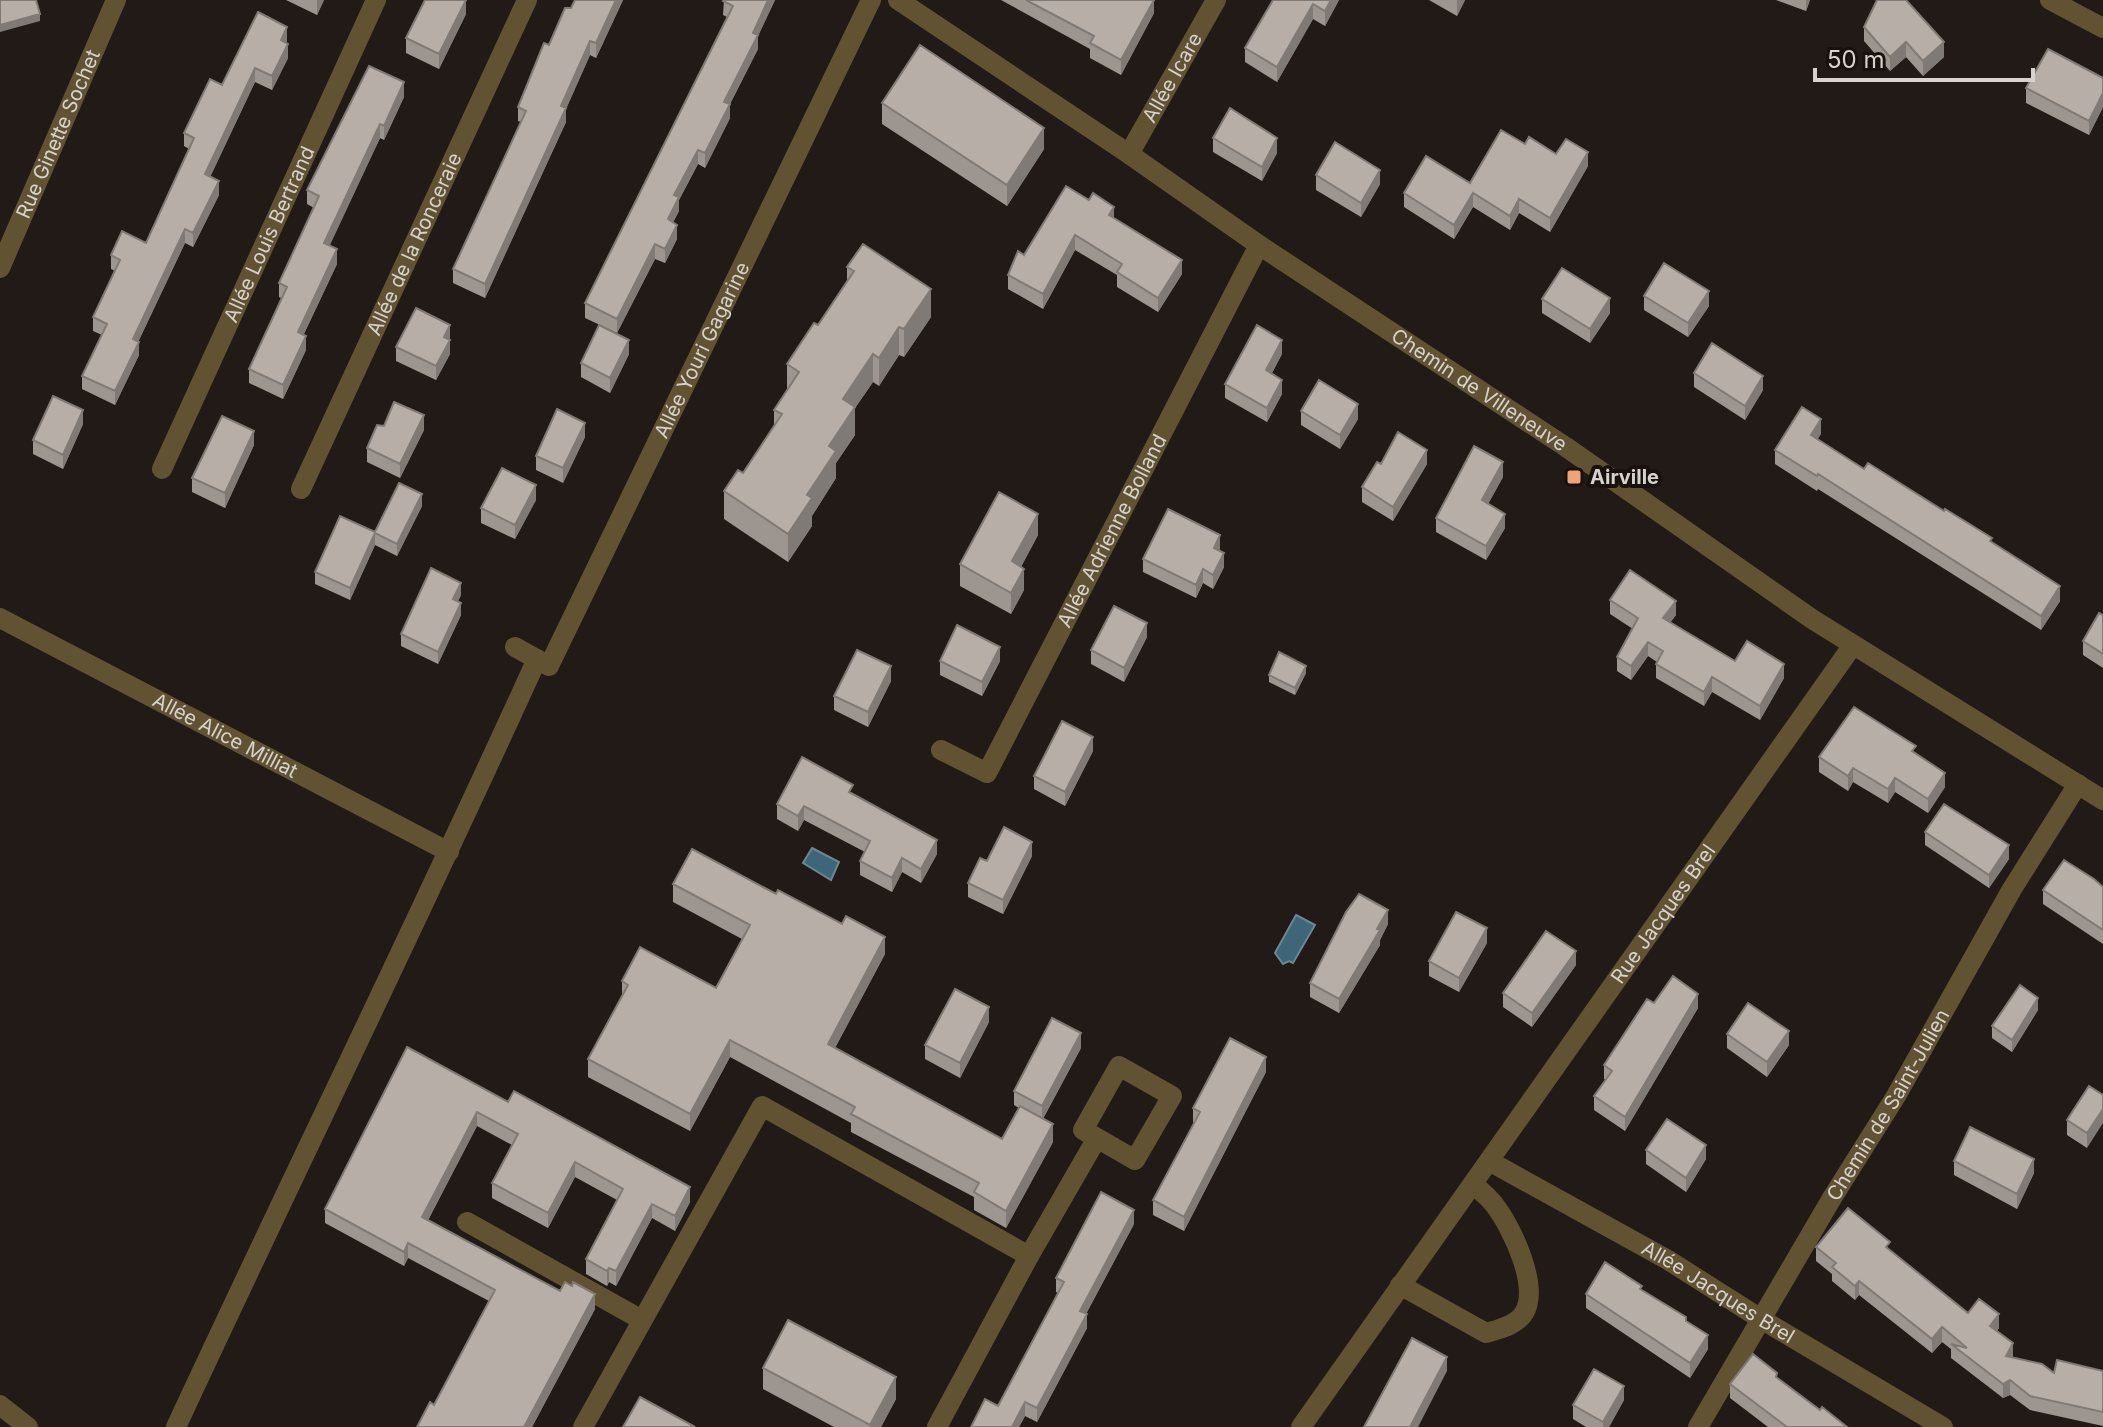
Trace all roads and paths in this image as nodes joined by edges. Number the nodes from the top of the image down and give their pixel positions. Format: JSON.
{"nodes":[{"id":1,"x":116,"y":0,"type":"edge"},
{"id":2,"x":376,"y":0,"type":"edge"},
{"id":3,"x":527,"y":0,"type":"edge"},
{"id":4,"x":871,"y":0,"type":"edge"},
{"id":5,"x":898,"y":0,"type":"edge"},
{"id":6,"x":1216,"y":0,"type":"edge"},
{"id":7,"x":2050,"y":0,"type":"edge"},
{"id":8,"x":2103,"y":28,"type":"edge"},
{"id":9,"x":1129,"y":154,"type":"junction"},
{"id":10,"x":1259,"y":245,"type":"junction"},
{"id":11,"x":0,"y":268,"type":"edge"},
{"id":12,"x":162,"y":469,"type":"dead end"},
{"id":13,"x":301,"y":489,"type":"dead end"},
{"id":14,"x":0,"y":618,"type":"edge"},
{"id":15,"x":1853,"y":645,"type":"junction"},
{"id":16,"x":515,"y":647,"type":"dead end"},
{"id":17,"x":537,"y":659,"type":"junction"},
{"id":18,"x":941,"y":750,"type":"dead end"},
{"id":19,"x":2078,"y":784,"type":"junction"},
{"id":20,"x":2103,"y":800,"type":"edge"},
{"id":21,"x":449,"y":852,"type":"junction"},
{"id":22,"x":1097,"y":1138,"type":"junction"},
{"id":23,"x":1489,"y":1161,"type":"junction"},
{"id":24,"x":1474,"y":1184,"type":"junction"},
{"id":25,"x":467,"y":1222,"type":"dead end"},
{"id":26,"x":1029,"y":1256,"type":"junction"},
{"id":27,"x":1400,"y":1285,"type":"junction"},
{"id":28,"x":1761,"y":1319,"type":"junction"},
{"id":29,"x":642,"y":1320,"type":"junction"},
{"id":30,"x":0,"y":1405,"type":"edge"},
{"id":31,"x":28,"y":1427,"type":"edge"},
{"id":32,"x":176,"y":1427,"type":"edge"},
{"id":33,"x":583,"y":1427,"type":"edge"},
{"id":34,"x":937,"y":1427,"type":"edge"},
{"id":35,"x":1301,"y":1427,"type":"edge"},
{"id":36,"x":1698,"y":1427,"type":"edge"},
{"id":37,"x":1943,"y":1427,"type":"edge"}],
"edges":[{"from":1,"to":11,"type":"street","name":"Rue Ginette Sochet"},
{"from":2,"to":12,"type":"street","name":"Allée Louis Bertrand"},
{"from":3,"to":13,"type":"street","name":"Allée de la Ronceraie"},
{"from":4,"to":17,"type":"street","name":"Allée Youri Gagarine"},
{"from":5,"to":9,"type":"street","name":"Chemin de Villeneuve"},
{"from":6,"to":9,"type":"street","name":"Allée Icare"},
{"from":7,"to":8,"type":"street"},
{"from":9,"to":10,"type":"street","name":"Chemin de Villeneuve"},
{"from":10,"to":15,"type":"street","name":"Chemin de Villeneuve"},
{"from":10,"to":18,"type":"street","name":"Allée Adrienne Bolland"},
{"from":14,"to":21,"type":"street","name":"Allée Alice Milliat"},
{"from":15,"to":19,"type":"street","name":"Chemin de Villeneuve"},
{"from":15,"to":23,"type":"street","name":"Rue Jacques Brel"},
{"from":16,"to":17,"type":"street"},
{"from":17,"to":21,"type":"street"},
{"from":19,"to":20,"type":"street","name":"Chemin de Villeneuve"},
{"from":19,"to":28,"type":"street","name":"Chemin de Saint-Julien"},
{"from":21,"to":32,"type":"street"},
{"from":22,"to":22,"type":"street"},
{"from":22,"to":26,"type":"street"},
{"from":23,"to":24,"type":"street","name":"Rue Jacques Brel"},
{"from":23,"to":28,"type":"street","name":"Allée Jacques Brel"},
{"from":24,"to":27,"type":"street","name":"Rue Jacques Brel"},
{"from":24,"to":27,"type":"street"},
{"from":25,"to":29,"type":"street"},
{"from":26,"to":29,"type":"street"},
{"from":26,"to":34,"type":"street"},
{"from":27,"to":35,"type":"street","name":"Rue Jacques Brel"},
{"from":28,"to":36,"type":"street","name":"Chemin de Saint-Julien"},
{"from":28,"to":37,"type":"street","name":"Allée Jacques Brel"},
{"from":29,"to":33,"type":"street"},
{"from":30,"to":31,"type":"street"}]}
